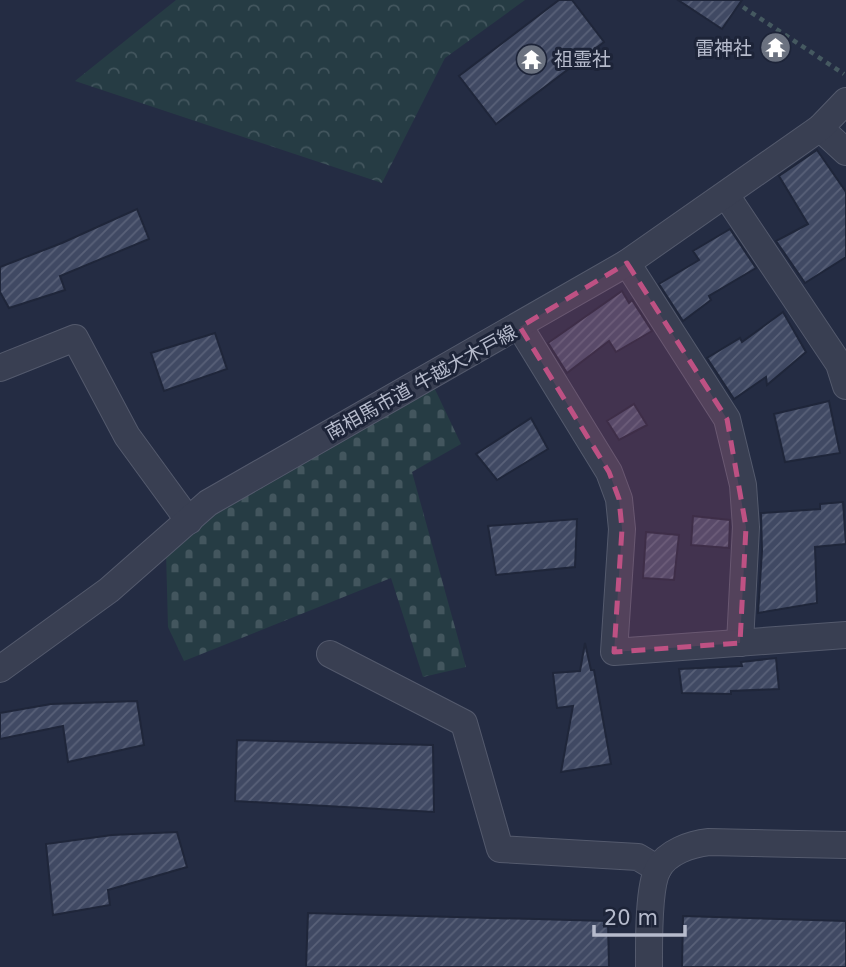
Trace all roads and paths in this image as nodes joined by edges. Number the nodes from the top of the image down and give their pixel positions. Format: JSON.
{"nodes":[{"id":1,"x":743,"y":7,"type":"dead end"},
{"id":2,"x":846,"y":76,"type":"edge"},
{"id":3,"x":846,"y":101,"type":"edge"},
{"id":4,"x":820,"y":128,"type":"junction"},
{"id":5,"x":846,"y":152,"type":"edge"},
{"id":6,"x":726,"y":195,"type":"junction"},
{"id":7,"x":627,"y":262,"type":"junction"},
{"id":8,"x":520,"y":327,"type":"junction"},
{"id":9,"x":0,"y":368,"type":"edge"},
{"id":10,"x":846,"y":386,"type":"edge"},
{"id":11,"x":189,"y":521,"type":"junction"},
{"id":12,"x":846,"y":635,"type":"edge"},
{"id":13,"x":740,"y":643,"type":"junction"},
{"id":14,"x":330,"y":654,"type":"dead end"},
{"id":15,"x":0,"y":669,"type":"edge"},
{"id":16,"x":846,"y":845,"type":"edge"},
{"id":17,"x":658,"y":869,"type":"junction"},
{"id":18,"x":649,"y":967,"type":"edge"}],
"edges":[{"from":1,"to":2,"type":"path"},
{"from":3,"to":4,"type":"street","name":"南相馬市道 牛越大木戸線"},
{"from":4,"to":5,"type":"street"},
{"from":4,"to":6,"type":"street","name":"南相馬市道 牛越大木戸線"},
{"from":6,"to":7,"type":"street","name":"南相馬市道 牛越大木戸線"},
{"from":6,"to":10,"type":"street"},
{"from":7,"to":8,"type":"street","name":"南相馬市道 牛越大木戸線"},
{"from":7,"to":13,"type":"street"},
{"from":8,"to":11,"type":"street","name":"南相馬市道 牛越大木戸線"},
{"from":8,"to":13,"type":"street"},
{"from":9,"to":11,"type":"street"},
{"from":11,"to":15,"type":"street","name":"南相馬市道 牛越大木戸線"},
{"from":12,"to":13,"type":"street"},
{"from":14,"to":17,"type":"street"},
{"from":16,"to":17,"type":"street"},
{"from":17,"to":18,"type":"street"}]}
